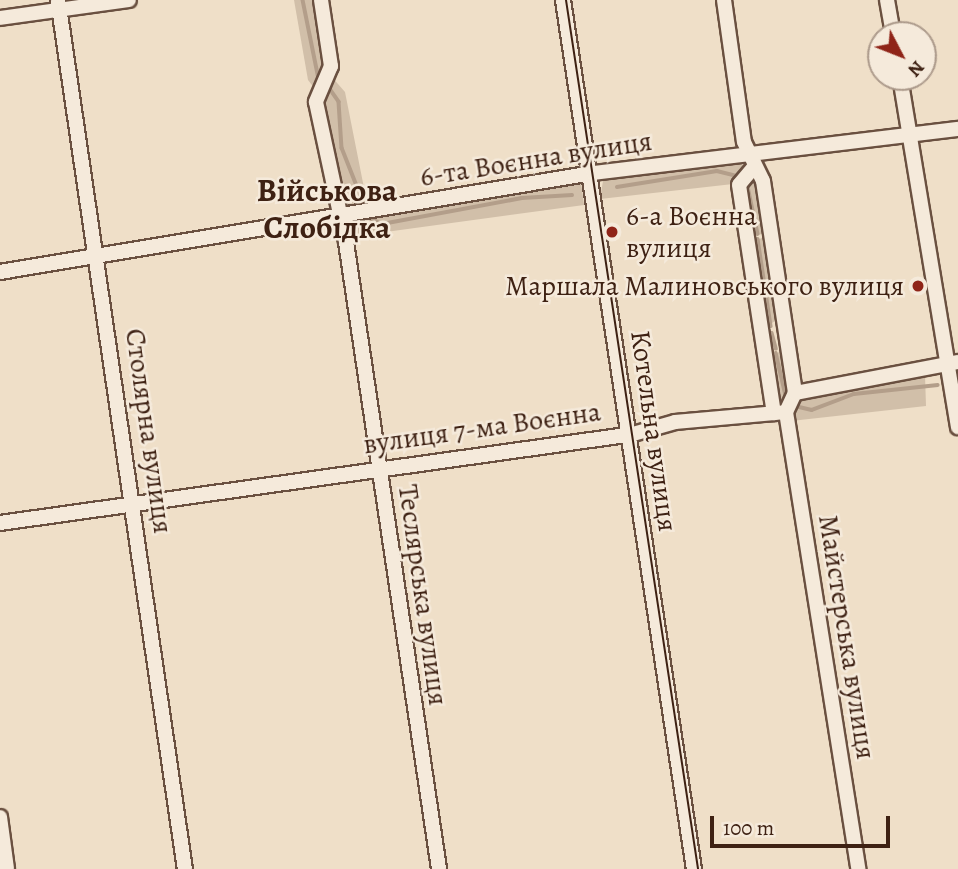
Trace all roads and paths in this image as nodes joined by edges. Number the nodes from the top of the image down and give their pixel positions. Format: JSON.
{"nodes":[{"id":1,"x":129,"y":0,"type":"edge"},
{"id":2,"x":321,"y":0,"type":"edge"},
{"id":3,"x":563,"y":0,"type":"edge"},
{"id":4,"x":724,"y":0,"type":"edge"},
{"id":5,"x":887,"y":0,"type":"edge"},
{"id":6,"x":59,"y":4,"type":"edge"},
{"id":7,"x":0,"y":18,"type":"edge"},
{"id":8,"x":890,"y":21,"type":"edge"},
{"id":9,"x":902,"y":91,"type":"edge"},
{"id":10,"x":958,"y":129,"type":"edge"},
{"id":11,"x":909,"y":135,"type":"junction"},
{"id":12,"x":750,"y":152,"type":"junction"},
{"id":13,"x":754,"y":167,"type":"junction"},
{"id":14,"x":589,"y":174,"type":"junction"},
{"id":15,"x":341,"y":219,"type":"junction"},
{"id":16,"x":99,"y":257,"type":"junction"},
{"id":17,"x":0,"y":272,"type":"edge"},
{"id":18,"x":952,"y":363,"type":"edge"},
{"id":19,"x":795,"y":393,"type":"junction"},
{"id":20,"x":780,"y":412,"type":"junction"},
{"id":21,"x":958,"y":426,"type":"edge"},
{"id":22,"x":630,"y":434,"type":"junction"},
{"id":23,"x":379,"y":467,"type":"junction"},
{"id":24,"x":135,"y":503,"type":"junction"},
{"id":25,"x":0,"y":523,"type":"edge"},
{"id":26,"x":0,"y":817,"type":"edge"},
{"id":27,"x":7,"y":869,"type":"edge"},
{"id":28,"x":185,"y":869,"type":"edge"},
{"id":29,"x":439,"y":869,"type":"edge"},
{"id":30,"x":694,"y":869,"type":"edge"},
{"id":31,"x":858,"y":869,"type":"edge"}],
"edges":[{"from":1,"to":6,"type":"street"},
{"from":2,"to":15,"type":"street","name":"Теслярська вулиця"},
{"from":3,"to":14,"type":"street","name":"Котельна вулиця"},
{"from":4,"to":12,"type":"street"},
{"from":5,"to":8,"type":"street"},
{"from":6,"to":7,"type":"street"},
{"from":6,"to":16,"type":"street","name":"Столярна вулиця"},
{"from":9,"to":11,"type":"street"},
{"from":10,"to":11,"type":"street","name":"6-та Воєнна вулиця"},
{"from":11,"to":12,"type":"street","name":"6-та Воєнна вулиця"},
{"from":11,"to":18,"type":"street"},
{"from":12,"to":13,"type":"street"},
{"from":12,"to":14,"type":"street","name":"6-та Воєнна вулиця"},
{"from":13,"to":19,"type":"street"},
{"from":13,"to":20,"type":"street","name":"Майстерська вулиця"},
{"from":14,"to":15,"type":"street","name":"6-та Воєнна вулиця"},
{"from":14,"to":22,"type":"street","name":"Котельна вулиця"},
{"from":15,"to":16,"type":"street","name":"6-та Воєнна вулиця"},
{"from":15,"to":23,"type":"street","name":"Теслярська вулиця"},
{"from":16,"to":17,"type":"street","name":"6-та Воєнна вулиця"},
{"from":16,"to":24,"type":"street","name":"Столярна вулиця"},
{"from":18,"to":19,"type":"street"},
{"from":18,"to":21,"type":"street"},
{"from":19,"to":20,"type":"street"},
{"from":20,"to":22,"type":"street","name":"вулиця 7-ма Воєнна"},
{"from":20,"to":31,"type":"street","name":"Майстерська вулиця"},
{"from":22,"to":23,"type":"street","name":"вулиця 7-ма Воєнна"},
{"from":22,"to":30,"type":"street","name":"Котельна вулиця"},
{"from":23,"to":24,"type":"street","name":"вулиця 7-ма Воєнна"},
{"from":23,"to":29,"type":"street","name":"Теслярська вулиця"},
{"from":24,"to":25,"type":"street","name":"вулиця 7-ма Воєнна"},
{"from":24,"to":28,"type":"street","name":"Столярна вулиця"},
{"from":26,"to":27,"type":"street"}]}
